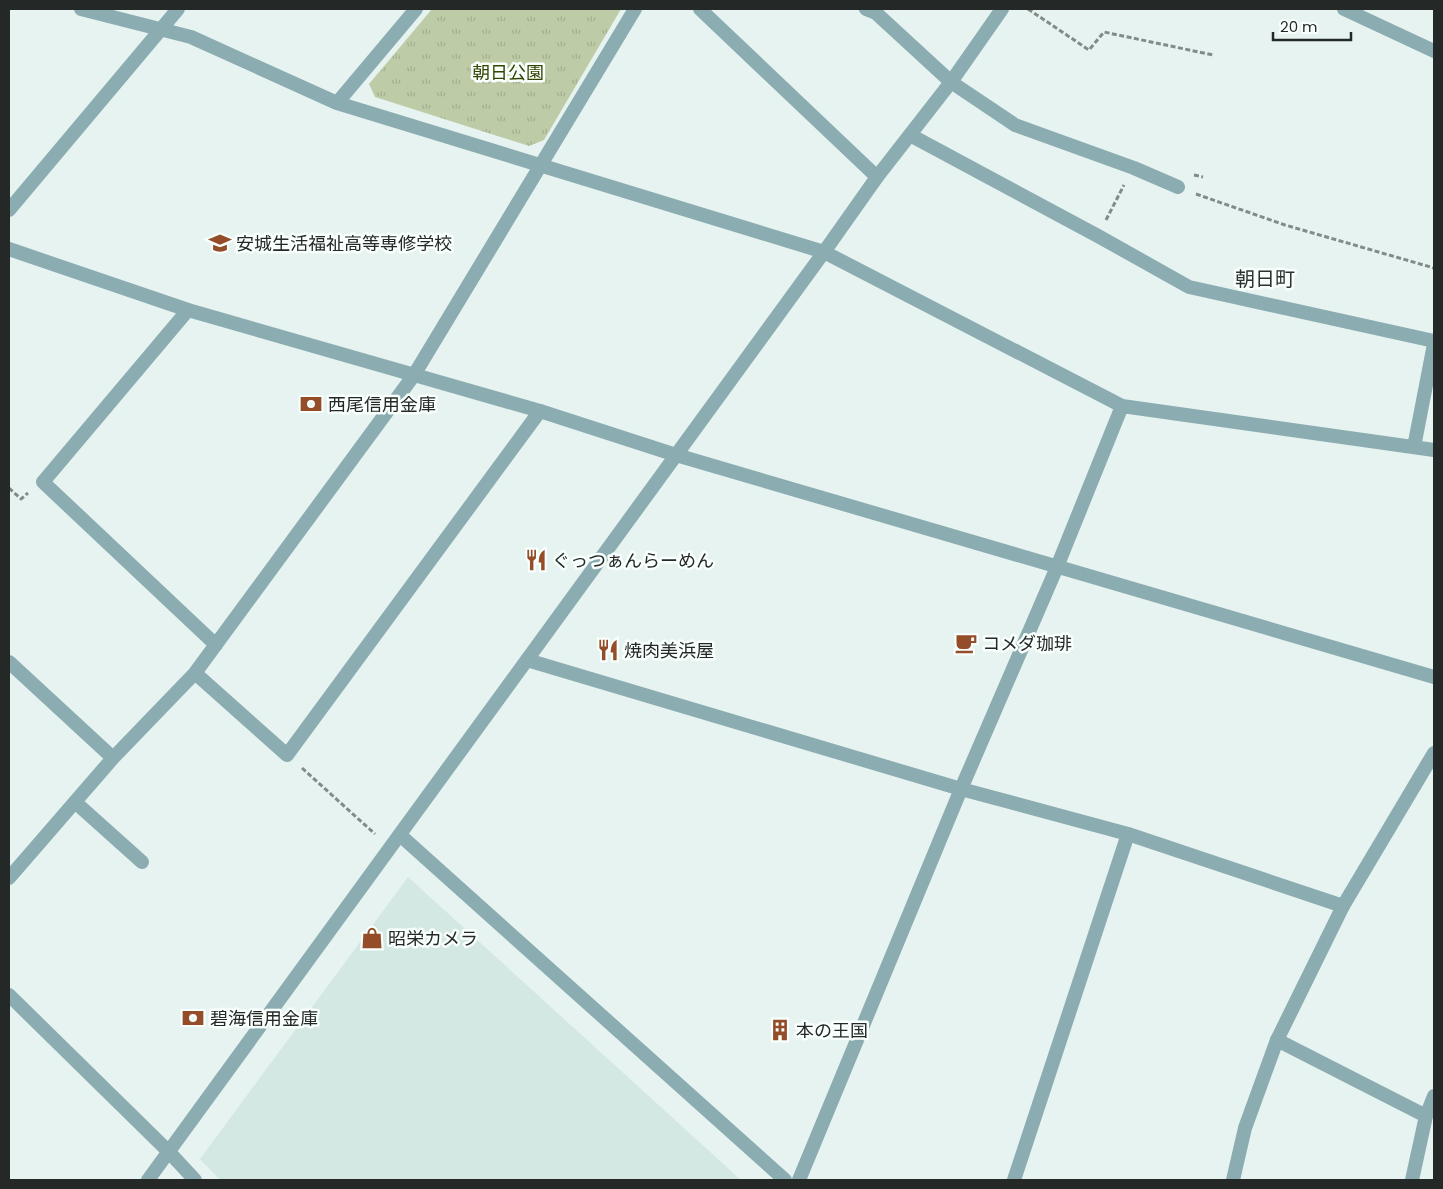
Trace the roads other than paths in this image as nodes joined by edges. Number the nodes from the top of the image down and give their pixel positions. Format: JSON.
{"nodes":[{"id":1,"x":81,"y":9,"type":"edge"},
{"id":2,"x":178,"y":9,"type":"edge"},
{"id":3,"x":416,"y":9,"type":"edge"},
{"id":4,"x":635,"y":9,"type":"edge"},
{"id":5,"x":700,"y":9,"type":"edge"},
{"id":6,"x":866,"y":9,"type":"edge"},
{"id":7,"x":1002,"y":9,"type":"edge"},
{"id":8,"x":1344,"y":9,"type":"edge"},
{"id":9,"x":160,"y":30,"type":"junction"},
{"id":10,"x":1434,"y":51,"type":"edge"},
{"id":11,"x":951,"y":82,"type":"junction"},
{"id":12,"x":336,"y":102,"type":"junction"},
{"id":13,"x":910,"y":135,"type":"junction"},
{"id":14,"x":541,"y":165,"type":"junction"},
{"id":15,"x":877,"y":177,"type":"junction"},
{"id":16,"x":1178,"y":187,"type":"road end"},
{"id":17,"x":9,"y":210,"type":"edge"},
{"id":18,"x":9,"y":249,"type":"edge"},
{"id":19,"x":824,"y":252,"type":"junction"},
{"id":20,"x":188,"y":310,"type":"junction"},
{"id":21,"x":1434,"y":343,"type":"edge"},
{"id":22,"x":414,"y":375,"type":"junction"},
{"id":23,"x":1122,"y":406,"type":"junction"},
{"id":24,"x":540,"y":411,"type":"junction"},
{"id":25,"x":1414,"y":447,"type":"junction"},
{"id":26,"x":1434,"y":450,"type":"edge"},
{"id":27,"x":676,"y":455,"type":"junction"},
{"id":28,"x":1057,"y":567,"type":"junction"},
{"id":29,"x":216,"y":645,"type":"junction"},
{"id":30,"x":527,"y":660,"type":"junction"},
{"id":31,"x":9,"y":662,"type":"edge"},
{"id":32,"x":195,"y":673,"type":"junction"},
{"id":33,"x":1434,"y":677,"type":"edge"},
{"id":34,"x":1434,"y":753,"type":"edge"},
{"id":35,"x":113,"y":758,"type":"junction"},
{"id":36,"x":961,"y":789,"type":"junction"},
{"id":37,"x":74,"y":802,"type":"junction"},
{"id":38,"x":1128,"y":834,"type":"junction"},
{"id":39,"x":400,"y":835,"type":"junction"},
{"id":40,"x":142,"y":862,"type":"dead end"},
{"id":41,"x":9,"y":878,"type":"edge"},
{"id":42,"x":1343,"y":906,"type":"junction"},
{"id":43,"x":9,"y":995,"type":"edge"},
{"id":44,"x":1277,"y":1040,"type":"junction"},
{"id":45,"x":1434,"y":1096,"type":"edge"},
{"id":46,"x":1426,"y":1116,"type":"junction"},
{"id":47,"x":168,"y":1152,"type":"junction"},
{"id":48,"x":148,"y":1180,"type":"edge"},
{"id":49,"x":195,"y":1180,"type":"edge"},
{"id":50,"x":785,"y":1180,"type":"edge"},
{"id":51,"x":799,"y":1180,"type":"edge"},
{"id":52,"x":1014,"y":1180,"type":"edge"},
{"id":53,"x":1232,"y":1180,"type":"edge"},
{"id":54,"x":1412,"y":1180,"type":"edge"}],
"edges":[{"from":1,"to":9,"type":"street"},
{"from":2,"to":9,"type":"street"},
{"from":3,"to":12,"type":"street"},
{"from":4,"to":14,"type":"street"},
{"from":5,"to":15,"type":"street"},
{"from":6,"to":11,"type":"street"},
{"from":7,"to":11,"type":"street"},
{"from":8,"to":10,"type":"street"},
{"from":9,"to":12,"type":"street"},
{"from":9,"to":17,"type":"street"},
{"from":11,"to":13,"type":"street"},
{"from":11,"to":16,"type":"street"},
{"from":12,"to":14,"type":"street"},
{"from":13,"to":15,"type":"street"},
{"from":13,"to":21,"type":"street"},
{"from":14,"to":19,"type":"street"},
{"from":14,"to":22,"type":"street"},
{"from":15,"to":19,"type":"street"},
{"from":18,"to":20,"type":"street"},
{"from":19,"to":23,"type":"street"},
{"from":19,"to":27,"type":"street"},
{"from":20,"to":22,"type":"street"},
{"from":20,"to":29,"type":"street"},
{"from":21,"to":25,"type":"street"},
{"from":22,"to":24,"type":"street"},
{"from":22,"to":29,"type":"street"},
{"from":23,"to":25,"type":"street"},
{"from":23,"to":28,"type":"street"},
{"from":24,"to":27,"type":"street"},
{"from":24,"to":32,"type":"street"},
{"from":25,"to":26,"type":"street"},
{"from":27,"to":28,"type":"street"},
{"from":27,"to":30,"type":"street"},
{"from":28,"to":33,"type":"street"},
{"from":28,"to":36,"type":"street"},
{"from":29,"to":32,"type":"street"},
{"from":30,"to":36,"type":"street"},
{"from":30,"to":39,"type":"street"},
{"from":31,"to":35,"type":"street"},
{"from":32,"to":35,"type":"street"},
{"from":34,"to":42,"type":"street"},
{"from":35,"to":37,"type":"street"},
{"from":36,"to":38,"type":"street"},
{"from":36,"to":51,"type":"street"},
{"from":37,"to":40,"type":"street"},
{"from":37,"to":41,"type":"street"},
{"from":38,"to":42,"type":"street"},
{"from":38,"to":52,"type":"street"},
{"from":39,"to":47,"type":"street"},
{"from":39,"to":50,"type":"street"},
{"from":42,"to":44,"type":"street"},
{"from":43,"to":47,"type":"street"},
{"from":44,"to":46,"type":"street"},
{"from":44,"to":53,"type":"street"},
{"from":45,"to":46,"type":"street"},
{"from":46,"to":54,"type":"street"},
{"from":47,"to":48,"type":"street"},
{"from":47,"to":49,"type":"street"}]}
